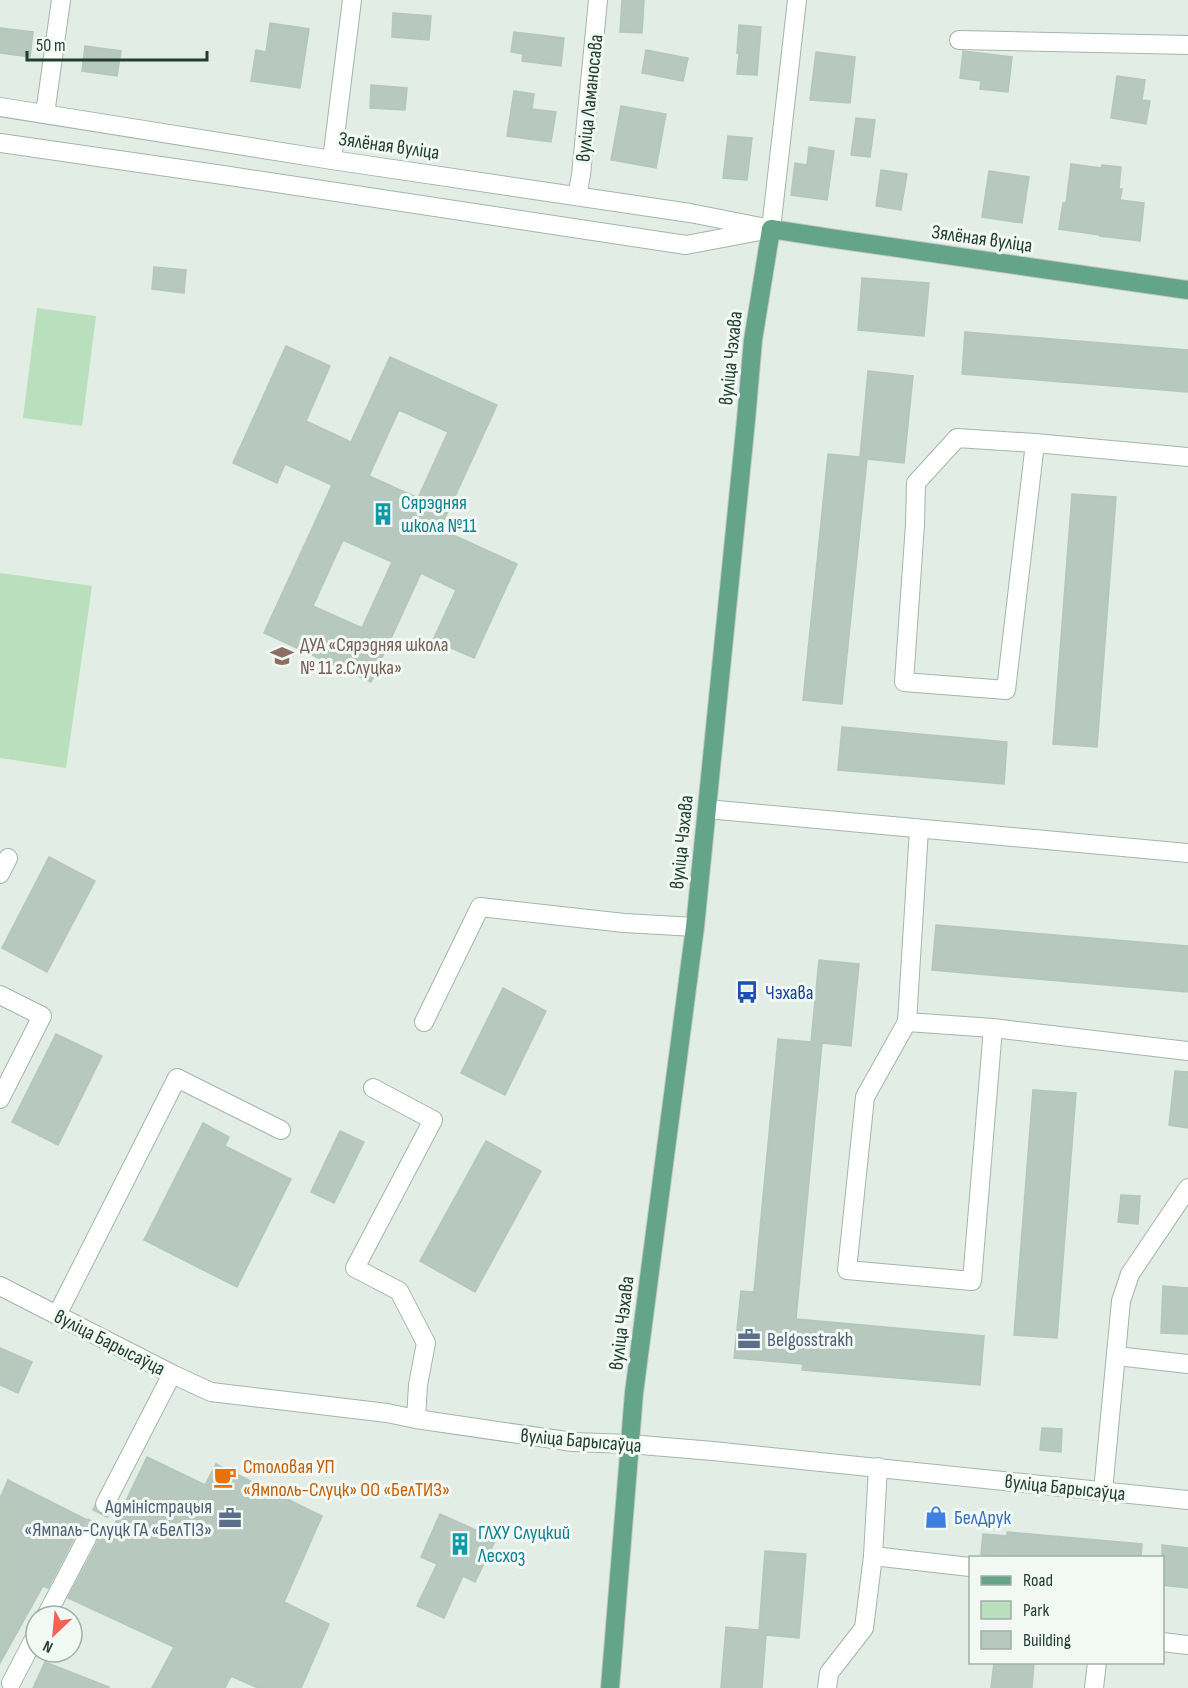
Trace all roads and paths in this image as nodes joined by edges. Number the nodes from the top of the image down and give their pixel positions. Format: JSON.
{"nodes":[{"id":1,"x":61,"y":0,"type":"edge"},
{"id":2,"x":352,"y":0,"type":"edge"},
{"id":3,"x":598,"y":0,"type":"edge"},
{"id":4,"x":797,"y":0,"type":"edge"},
{"id":5,"x":959,"y":40,"type":"dead end"},
{"id":6,"x":1188,"y":45,"type":"edge"},
{"id":7,"x":0,"y":107,"type":"edge"},
{"id":8,"x":45,"y":114,"type":"junction"},
{"id":9,"x":0,"y":143,"type":"edge"},
{"id":10,"x":332,"y":160,"type":"junction"},
{"id":11,"x":577,"y":196,"type":"junction"},
{"id":12,"x":771,"y":228,"type":"junction"},
{"id":13,"x":1188,"y":290,"type":"edge"},
{"id":14,"x":1035,"y":443,"type":"junction"},
{"id":15,"x":1188,"y":457,"type":"edge"},
{"id":16,"x":707,"y":809,"type":"junction"},
{"id":17,"x":919,"y":829,"type":"junction"},
{"id":18,"x":1188,"y":853,"type":"edge"},
{"id":19,"x":695,"y":927,"type":"junction"},
{"id":20,"x":0,"y":995,"type":"edge"},
{"id":21,"x":423,"y":1022,"type":"dead end"},
{"id":22,"x":907,"y":1022,"type":"junction"},
{"id":23,"x":993,"y":1028,"type":"junction"},
{"id":24,"x":1188,"y":1051,"type":"edge"},
{"id":25,"x":373,"y":1088,"type":"dead end"},
{"id":26,"x":0,"y":1099,"type":"edge"},
{"id":27,"x":281,"y":1130,"type":"dead end"},
{"id":28,"x":1188,"y":1188,"type":"edge"},
{"id":29,"x":0,"y":1286,"type":"edge"},
{"id":30,"x":57,"y":1315,"type":"junction"},
{"id":31,"x":1117,"y":1356,"type":"junction"},
{"id":32,"x":1188,"y":1364,"type":"edge"},
{"id":33,"x":172,"y":1374,"type":"junction"},
{"id":34,"x":416,"y":1419,"type":"junction"},
{"id":35,"x":629,"y":1444,"type":"junction"},
{"id":36,"x":878,"y":1467,"type":"junction"},
{"id":37,"x":1103,"y":1491,"type":"junction"},
{"id":38,"x":1188,"y":1500,"type":"edge"},
{"id":39,"x":105,"y":1504,"type":"tunnel mouth"},
{"id":40,"x":87,"y":1538,"type":"tunnel mouth"},
{"id":41,"x":873,"y":1556,"type":"junction"},
{"id":42,"x":969,"y":1567,"type":"edge"},
{"id":43,"x":52,"y":1604,"type":"edge"},
{"id":44,"x":1164,"y":1642,"type":"edge"},
{"id":45,"x":1188,"y":1645,"type":"edge"},
{"id":46,"x":24,"y":1658,"type":"edge"},
{"id":47,"x":1097,"y":1664,"type":"edge"},
{"id":48,"x":11,"y":1683,"type":"dead end"},
{"id":49,"x":610,"y":1688,"type":"edge"},
{"id":50,"x":827,"y":1688,"type":"edge"},
{"id":51,"x":1094,"y":1688,"type":"edge"}],
"edges":[{"from":1,"to":8,"type":"street"},
{"from":2,"to":10,"type":"street"},
{"from":3,"to":11,"type":"street","name":"вуліца Ламаносава"},
{"from":4,"to":12,"type":"street","name":"вуліца Чэхава"},
{"from":5,"to":6,"type":"street"},
{"from":7,"to":8,"type":"street","name":"Зялёная вуліца"},
{"from":8,"to":10,"type":"street","name":"Зялёная вуліца"},
{"from":9,"to":12,"type":"street","name":"Зялёная вуліца"},
{"from":10,"to":11,"type":"street","name":"Зялёная вуліца"},
{"from":11,"to":12,"type":"street","name":"Зялёная вуліца"},
{"from":12,"to":13,"type":"main road","name":"Зялёная вуліца"},
{"from":12,"to":16,"type":"main road","name":"вуліца Чэхава"},
{"from":14,"to":14,"type":"street"},
{"from":14,"to":15,"type":"street"},
{"from":16,"to":17,"type":"street"},
{"from":16,"to":19,"type":"main road","name":"вуліца Чэхава"},
{"from":17,"to":18,"type":"street"},
{"from":17,"to":22,"type":"street"},
{"from":19,"to":21,"type":"street"},
{"from":19,"to":35,"type":"main road","name":"вуліца Чэхава"},
{"from":20,"to":26,"type":"street"},
{"from":22,"to":23,"type":"street"},
{"from":22,"to":23,"type":"street"},
{"from":23,"to":24,"type":"street"},
{"from":25,"to":34,"type":"street"},
{"from":27,"to":30,"type":"street"},
{"from":28,"to":31,"type":"street"},
{"from":29,"to":30,"type":"street","name":"вуліца Барысаўца"},
{"from":30,"to":33,"type":"street","name":"вуліца Барысаўца"},
{"from":31,"to":32,"type":"street"},
{"from":31,"to":37,"type":"street"},
{"from":33,"to":34,"type":"street","name":"вуліца Барысаўца"},
{"from":33,"to":39,"type":"street"},
{"from":34,"to":35,"type":"street","name":"вуліца Барысаўца"},
{"from":35,"to":36,"type":"street","name":"вуліца Барысаўца"},
{"from":35,"to":49,"type":"main road","name":"вуліца Чэхава"},
{"from":36,"to":37,"type":"street","name":"вуліца Барысаўца"},
{"from":36,"to":41,"type":"street"},
{"from":37,"to":38,"type":"street","name":"вуліца Барысаўца"},
{"from":40,"to":43,"type":"street"},
{"from":41,"to":42,"type":"street"},
{"from":41,"to":50,"type":"street"},
{"from":44,"to":45,"type":"street"},
{"from":46,"to":48,"type":"street"},
{"from":47,"to":51,"type":"street"}]}
